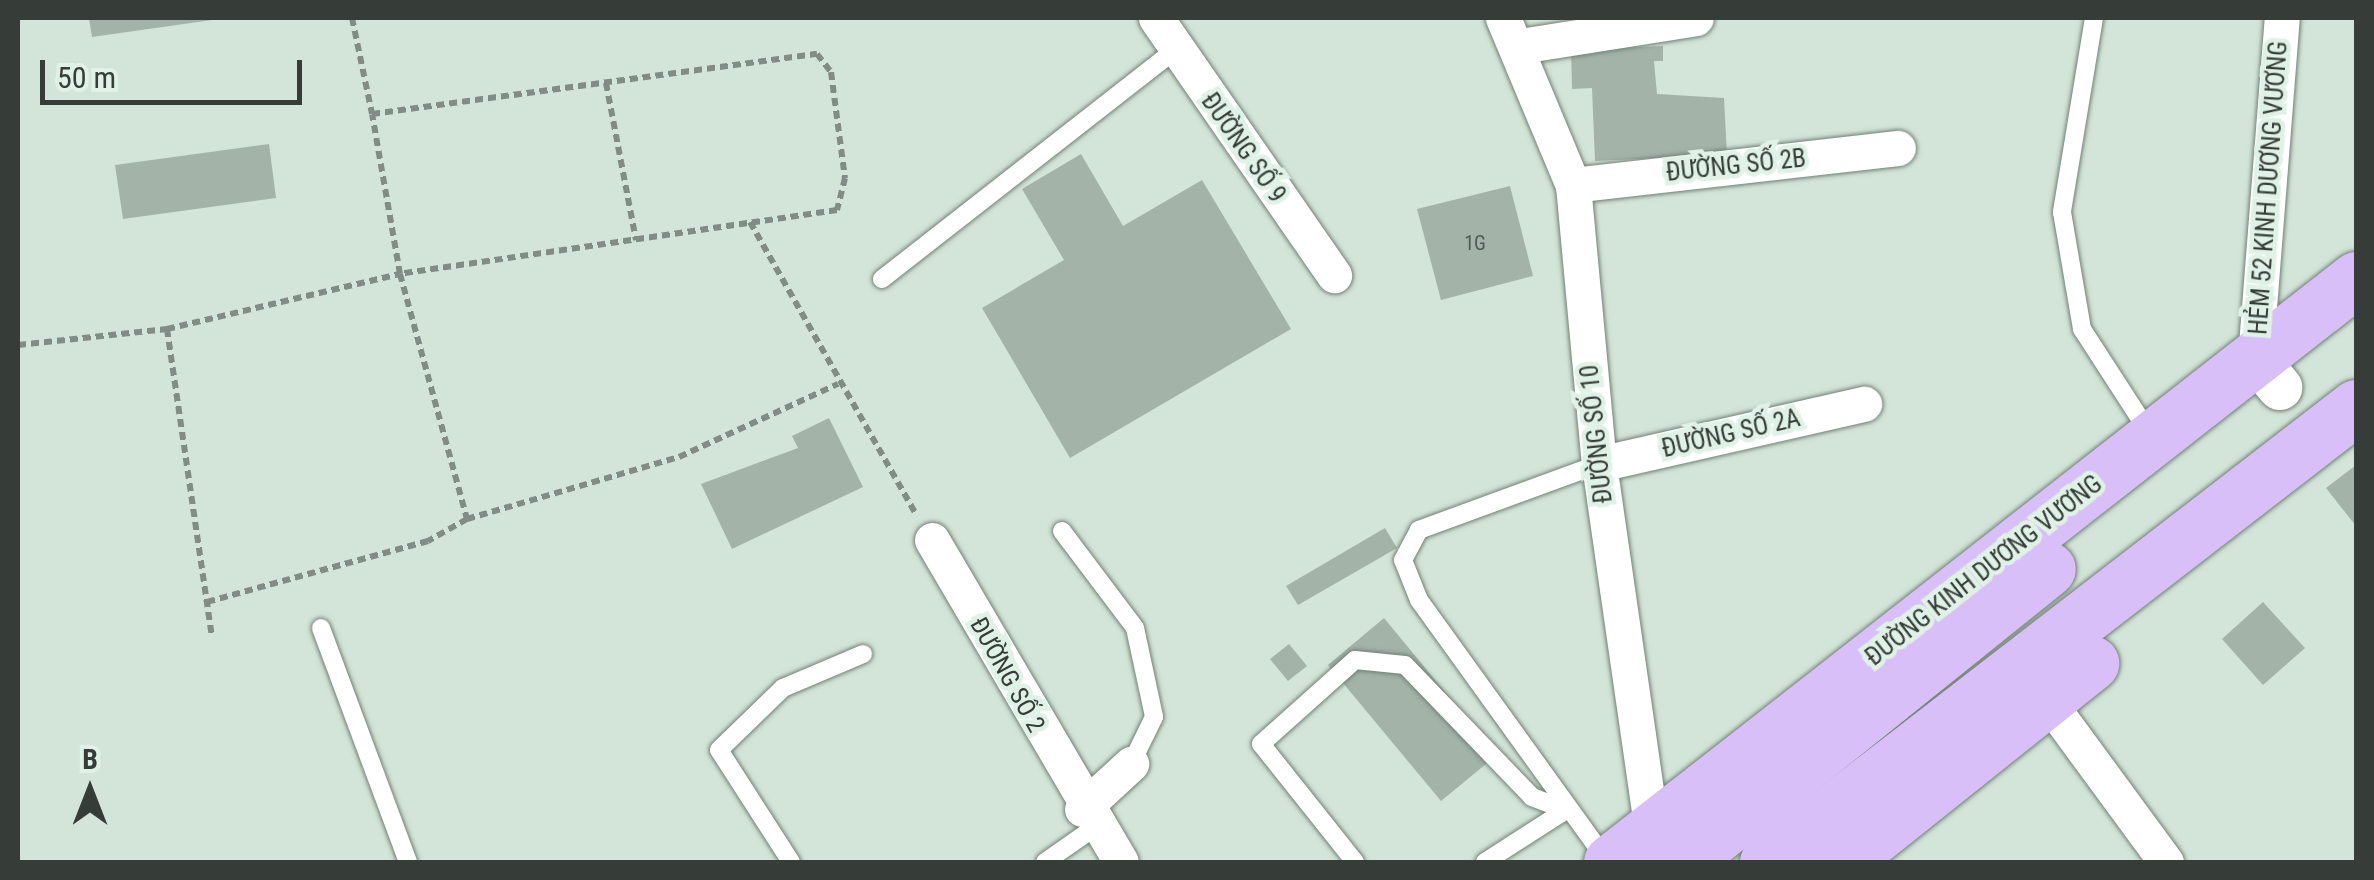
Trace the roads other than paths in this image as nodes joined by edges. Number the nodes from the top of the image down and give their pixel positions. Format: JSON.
{"nodes":[{"id":1,"x":1696,"y":18,"type":"edge"},
{"id":2,"x":2094,"y":18,"type":"edge"},
{"id":3,"x":2282,"y":18,"type":"edge"},
{"id":4,"x":1163,"y":27,"type":"edge"},
{"id":5,"x":1511,"y":32,"type":"edge"},
{"id":6,"x":1898,"y":148,"type":"dead end"},
{"id":7,"x":1573,"y":184,"type":"junction"},
{"id":8,"x":1334,"y":276,"type":"dead end"},
{"id":9,"x":2356,"y":279,"type":"edge"},
{"id":10,"x":882,"y":280,"type":"dead end"},
{"id":11,"x":2356,"y":326,"type":"edge"},
{"id":12,"x":2267,"y":373,"type":"junction"},
{"id":13,"x":1864,"y":404,"type":"dead end"},
{"id":14,"x":2356,"y":407,"type":"edge"},
{"id":15,"x":2153,"y":439,"type":"junction"},
{"id":16,"x":2356,"y":454,"type":"edge"},
{"id":17,"x":1599,"y":464,"type":"junction"},
{"id":18,"x":1062,"y":531,"type":"dead end"},
{"id":19,"x":932,"y":540,"type":"road end"},
{"id":20,"x":321,"y":628,"type":"dead end"},
{"id":21,"x":863,"y":654,"type":"dead end"},
{"id":22,"x":2047,"y":700,"type":"junction"},
{"id":23,"x":1132,"y":764,"type":"joint"},
{"id":24,"x":1566,"y":810,"type":"junction"},
{"id":25,"x":1088,"y":818,"type":"junction"},
{"id":26,"x":1641,"y":857,"type":"edge"},
{"id":27,"x":408,"y":862,"type":"edge"},
{"id":28,"x":791,"y":862,"type":"edge"},
{"id":29,"x":1045,"y":862,"type":"edge"},
{"id":30,"x":1121,"y":862,"type":"edge"},
{"id":31,"x":1355,"y":862,"type":"edge"},
{"id":32,"x":1486,"y":862,"type":"edge"},
{"id":33,"x":1767,"y":862,"type":"edge"},
{"id":34,"x":1842,"y":862,"type":"edge"},
{"id":35,"x":2166,"y":862,"type":"edge"}],
"edges":[{"from":1,"to":5,"type":"street"},
{"from":2,"to":15,"type":"lane"},
{"from":3,"to":12,"type":"street","name":"HẺM 52 KINH DƯƠNG VƯƠNG"},
{"from":4,"to":8,"type":"street","name":"ĐƯỜNG SỐ 9"},
{"from":4,"to":10,"type":"lane"},
{"from":5,"to":7,"type":"street","name":"ĐƯỜNG SỐ 10"},
{"from":6,"to":7,"type":"street","name":"ĐƯỜNG SỐ 2B"},
{"from":7,"to":17,"type":"street","name":"ĐƯỜNG SỐ 10"},
{"from":9,"to":12,"type":"main road","name":"ĐƯỜNG KINH DƯƠNG VƯƠNG"},
{"from":11,"to":12,"type":"main road","name":"ĐƯỜNG KINH DƯƠNG VƯƠNG"},
{"from":12,"to":15,"type":"main road","name":"ĐƯỜNG KINH DƯƠNG VƯƠNG"},
{"from":12,"to":26,"type":"main road","name":"ĐƯỜNG KINH DƯƠNG VƯƠNG"},
{"from":13,"to":17,"type":"street","name":"ĐƯỜNG SỐ 2A"},
{"from":14,"to":33,"type":"main road"},
{"from":15,"to":26,"type":"main road","name":"ĐƯỜNG KINH DƯƠNG VƯƠNG"},
{"from":16,"to":22,"type":"main road"},
{"from":17,"to":24,"type":"lane"},
{"from":17,"to":26,"type":"street","name":"ĐƯỜNG SỐ 10"},
{"from":18,"to":23,"type":"lane"},
{"from":19,"to":25,"type":"street","name":"ĐƯỜNG SỐ 2"},
{"from":20,"to":27,"type":"lane"},
{"from":21,"to":28,"type":"lane"},
{"from":22,"to":34,"type":"main road"},
{"from":22,"to":35,"type":"street"},
{"from":23,"to":25,"type":"street"},
{"from":24,"to":26,"type":"lane"},
{"from":24,"to":31,"type":"lane"},
{"from":24,"to":32,"type":"lane"},
{"from":25,"to":29,"type":"lane"},
{"from":25,"to":30,"type":"street","name":"ĐƯỜNG SỐ 2"}]}
